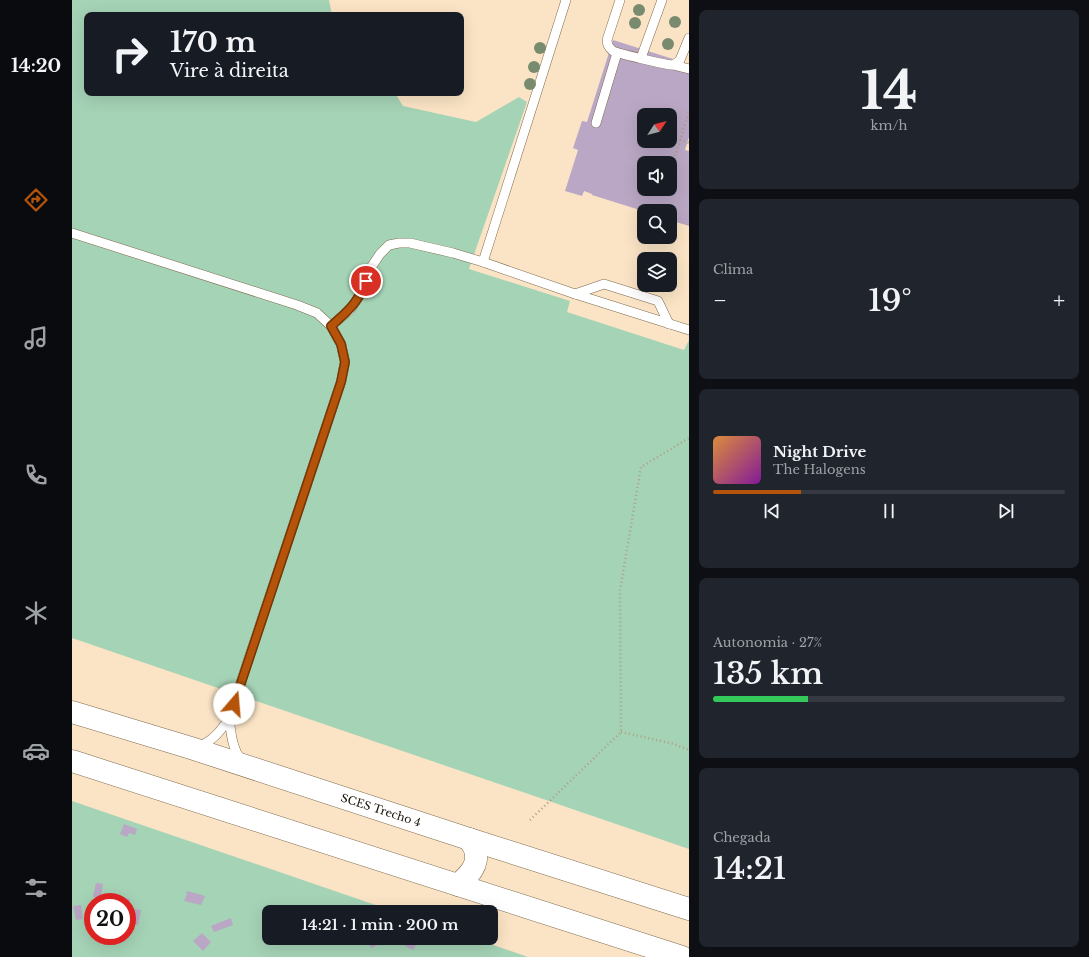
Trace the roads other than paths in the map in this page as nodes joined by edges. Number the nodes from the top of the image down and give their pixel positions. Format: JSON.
{"nodes":[{"id":1,"x":566,"y":0,"type":"edge"},
{"id":2,"x":620,"y":0,"type":"edge"},
{"id":3,"x":662,"y":0,"type":"edge"},
{"id":4,"x":689,"y":38,"type":"edge"},
{"id":5,"x":617,"y":53,"type":"junction"},
{"id":6,"x":641,"y":58,"type":"junction"},
{"id":7,"x":673,"y":65,"type":"junction"},
{"id":8,"x":689,"y":69,"type":"edge"},
{"id":9,"x":596,"y":123,"type":"dead end"},
{"id":10,"x":72,"y":233,"type":"edge"},
{"id":11,"x":482,"y":262,"type":"junction"},
{"id":12,"x":575,"y":294,"type":"junction"},
{"id":13,"x":670,"y":324,"type":"junction"},
{"id":14,"x":331,"y":326,"type":"junction"},
{"id":15,"x":689,"y":330,"type":"edge"},
{"id":16,"x":72,"y":712,"type":"edge"},
{"id":17,"x":229,"y":718,"type":"junction"},
{"id":18,"x":191,"y":748,"type":"junction"},
{"id":19,"x":72,"y":761,"type":"edge"},
{"id":20,"x":246,"y":766,"type":"junction"},
{"id":21,"x":469,"y":839,"type":"junction"},
{"id":22,"x":458,"y":885,"type":"junction"},
{"id":23,"x":689,"y":909,"type":"edge"},
{"id":24,"x":682,"y":957,"type":"edge"}],
"edges":[{"from":1,"to":11,"type":"lane"},
{"from":2,"to":5,"type":"lane"},
{"from":3,"to":6,"type":"lane"},
{"from":4,"to":7,"type":"lane"},
{"from":5,"to":6,"type":"lane"},
{"from":5,"to":9,"type":"lane"},
{"from":6,"to":7,"type":"lane"},
{"from":7,"to":8,"type":"lane"},
{"from":10,"to":14,"type":"lane"},
{"from":11,"to":12,"type":"lane"},
{"from":11,"to":14,"type":"lane"},
{"from":12,"to":13,"type":"lane"},
{"from":12,"to":13,"type":"lane"},
{"from":13,"to":15,"type":"lane"},
{"from":14,"to":17,"type":"lane"},
{"from":16,"to":18,"type":"main road","name":"SCES Trecho 4"},
{"from":17,"to":18,"type":"lane"},
{"from":17,"to":20,"type":"lane"},
{"from":18,"to":20,"type":"main road","name":"SCES Trecho 4"},
{"from":19,"to":22,"type":"main road"},
{"from":20,"to":21,"type":"main road","name":"SCES Trecho 4"},
{"from":21,"to":22,"type":"main road"},
{"from":21,"to":23,"type":"main road","name":"SCES Trecho 4"},
{"from":22,"to":24,"type":"main road"}]}
